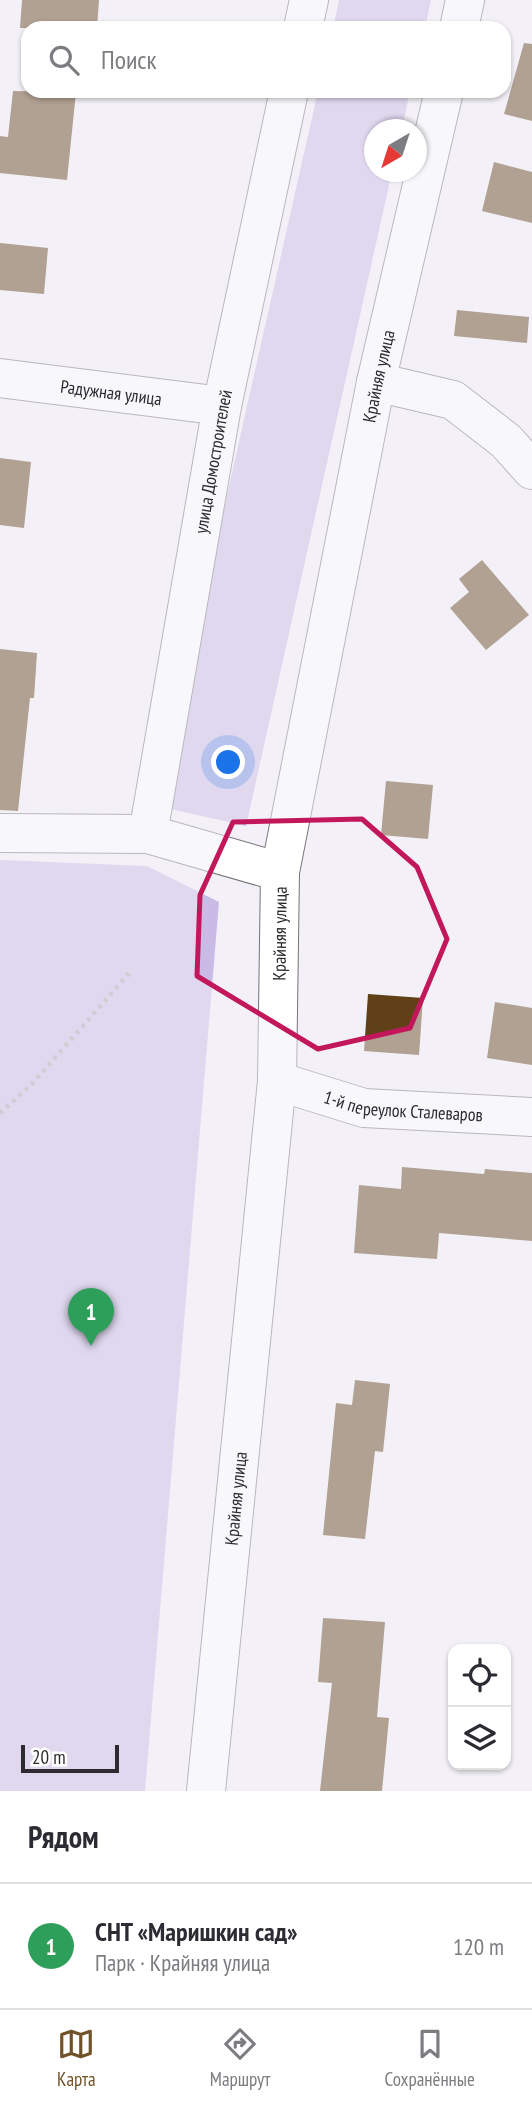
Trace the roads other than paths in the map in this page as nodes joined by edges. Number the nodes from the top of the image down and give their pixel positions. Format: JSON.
{"nodes":[{"id":1,"x":309,"y":0,"type":"edge"},
{"id":2,"x":465,"y":0,"type":"edge"},
{"id":3,"x":304,"y":21,"type":"edge"},
{"id":4,"x":460,"y":21,"type":"edge"},
{"id":5,"x":288,"y":98,"type":"edge"},
{"id":6,"x":442,"y":98,"type":"edge"},
{"id":7,"x":0,"y":378,"type":"edge"},
{"id":8,"x":376,"y":382,"type":"junction"},
{"id":9,"x":222,"y":406,"type":"junction"},
{"id":10,"x":532,"y":470,"type":"edge"},
{"id":11,"x":0,"y":834,"type":"edge"},
{"id":12,"x":148,"y":834,"type":"junction"},
{"id":13,"x":279,"y":872,"type":"junction"},
{"id":14,"x":277,"y":1081,"type":"junction"},
{"id":15,"x":532,"y":1117,"type":"edge"},
{"id":16,"x":206,"y":1791,"type":"edge"}],
"edges":[{"from":1,"to":3,"type":"street"},
{"from":2,"to":4,"type":"street"},
{"from":5,"to":9,"type":"street","name":"улица Домостроителей"},
{"from":6,"to":8,"type":"street","name":"Крайняя улица"},
{"from":7,"to":9,"type":"street","name":"Радужная улица"},
{"from":8,"to":10,"type":"street"},
{"from":8,"to":13,"type":"street","name":"Крайняя улица"},
{"from":9,"to":12,"type":"street","name":"улица Домостроителей"},
{"from":11,"to":12,"type":"street"},
{"from":12,"to":13,"type":"street"},
{"from":13,"to":14,"type":"street","name":"Крайняя улица"},
{"from":14,"to":15,"type":"street","name":"1-й переулок Сталеваров"},
{"from":14,"to":16,"type":"street","name":"Крайняя улица"}]}
